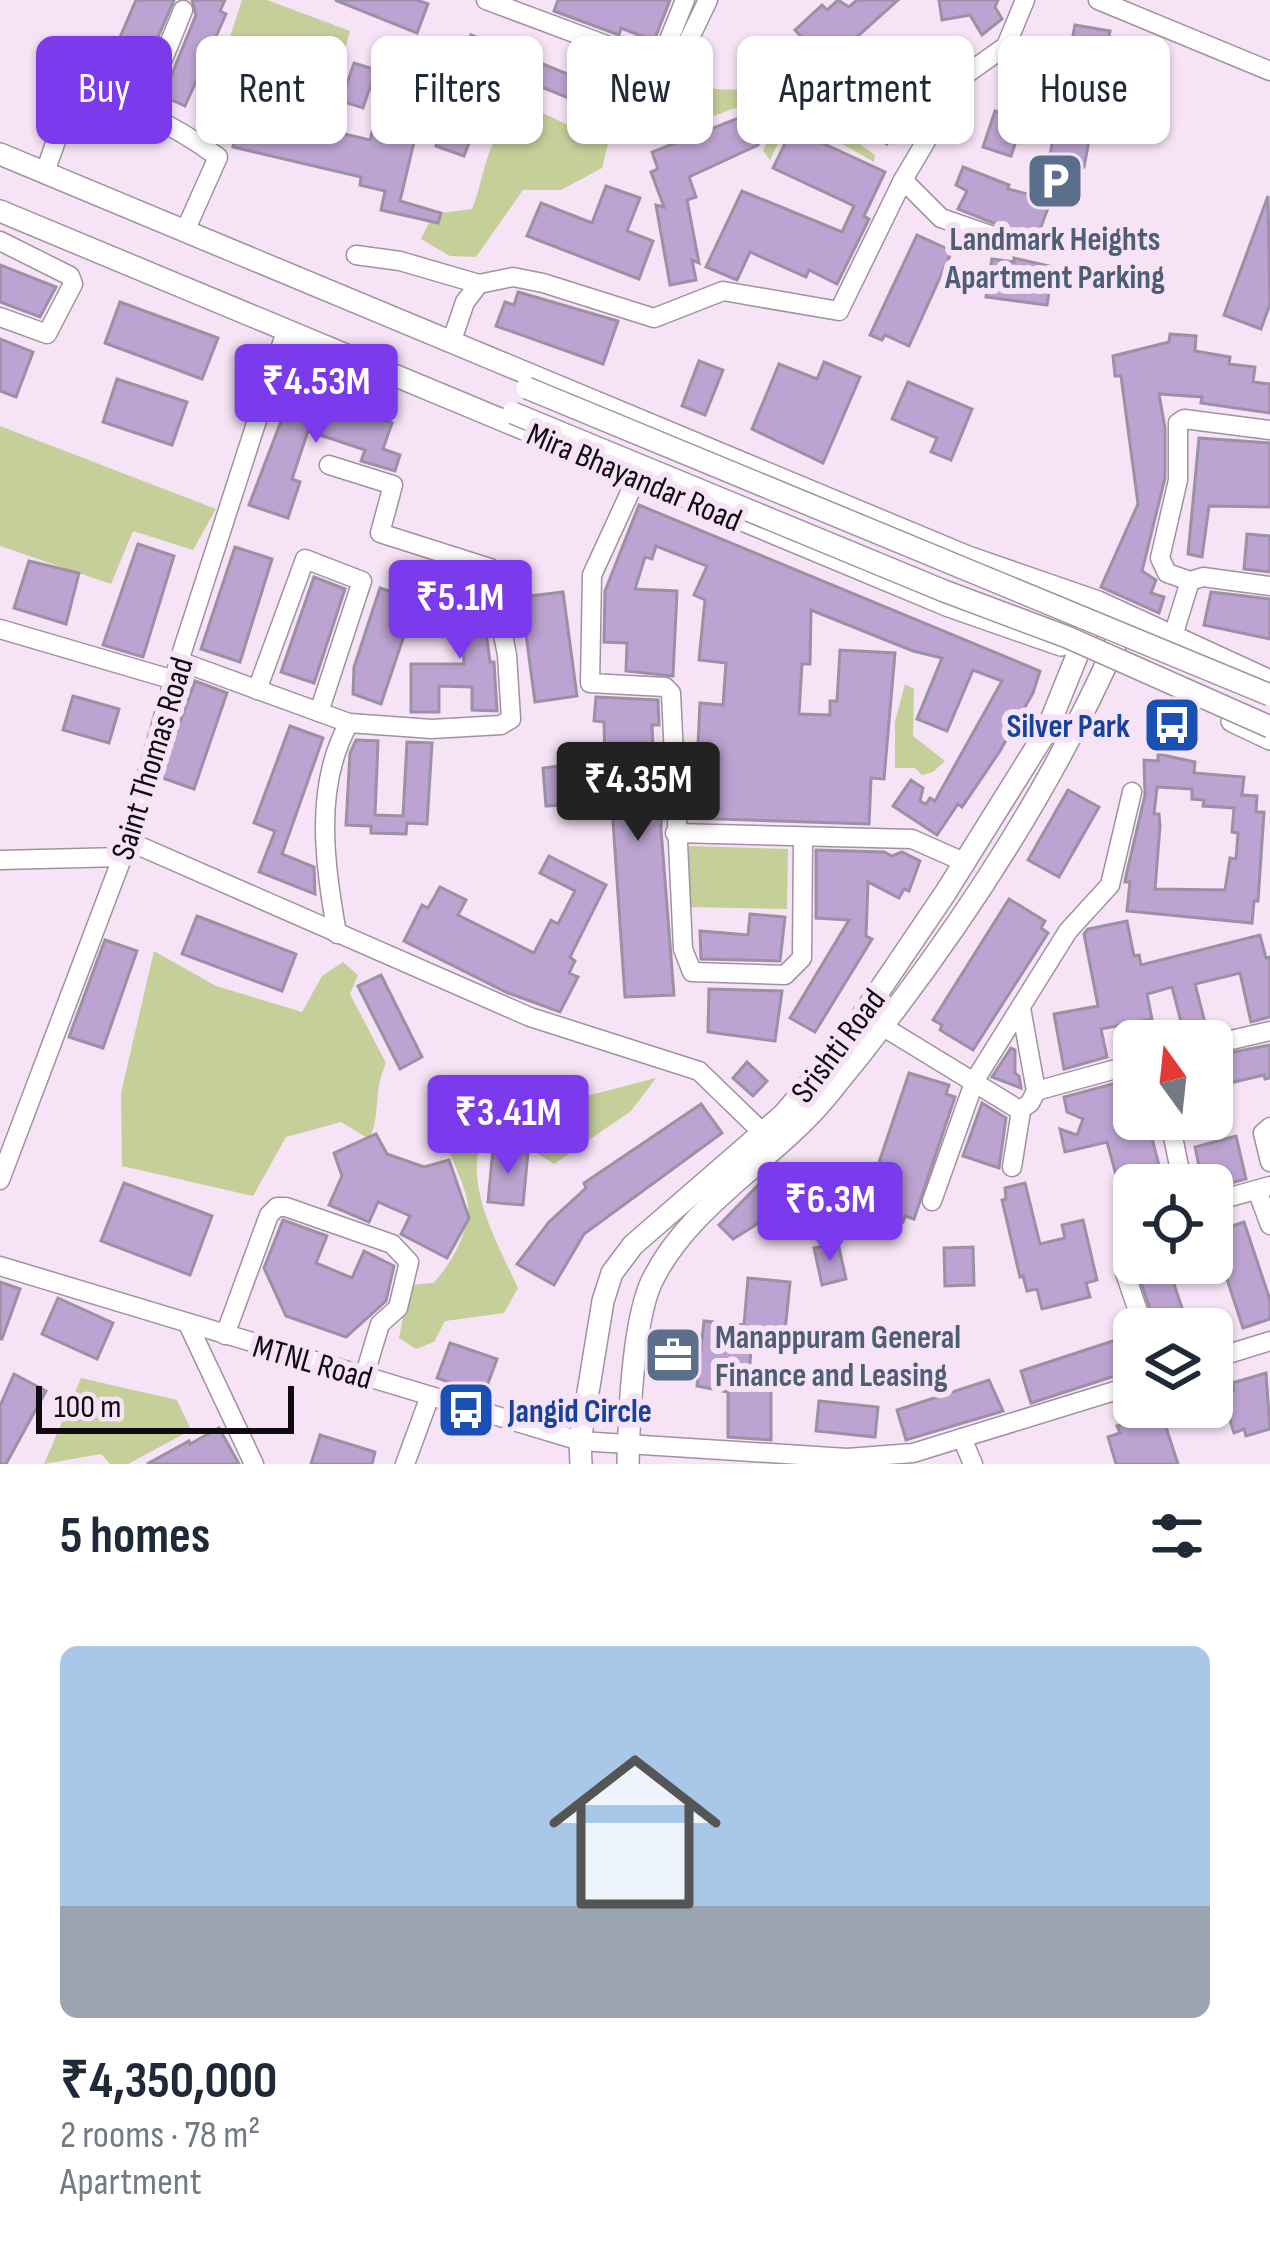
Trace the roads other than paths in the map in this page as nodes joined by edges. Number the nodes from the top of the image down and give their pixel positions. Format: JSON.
{"nodes":[{"id":1,"x":486,"y":0,"type":"edge"},
{"id":2,"x":548,"y":0,"type":"edge"},
{"id":3,"x":708,"y":0,"type":"edge"},
{"id":4,"x":1024,"y":0,"type":"edge"},
{"id":5,"x":1098,"y":0,"type":"edge"},
{"id":6,"x":682,"y":6,"type":"edge"},
{"id":7,"x":183,"y":10,"type":"dead end"},
{"id":8,"x":534,"y":12,"type":"edge"},
{"id":9,"x":699,"y":20,"type":"junction"},
{"id":10,"x":670,"y":36,"type":"edge"},
{"id":11,"x":172,"y":37,"type":"edge"},
{"id":12,"x":1270,"y":71,"type":"edge"},
{"id":13,"x":172,"y":127,"type":"edge"},
{"id":14,"x":55,"y":144,"type":"edge"},
{"id":15,"x":0,"y":154,"type":"edge"},
{"id":16,"x":45,"y":172,"type":"junction"},
{"id":17,"x":903,"y":180,"type":"junction"},
{"id":18,"x":0,"y":211,"type":"edge"},
{"id":19,"x":185,"y":231,"type":"junction"},
{"id":20,"x":996,"y":237,"type":"dead end"},
{"id":21,"x":0,"y":241,"type":"edge"},
{"id":22,"x":356,"y":255,"type":"dead end"},
{"id":23,"x":479,"y":284,"type":"junction"},
{"id":24,"x":0,"y":317,"type":"edge"},
{"id":25,"x":286,"y":331,"type":"junction"},
{"id":26,"x":427,"y":334,"type":"junction"},
{"id":27,"x":451,"y":344,"type":"junction"},
{"id":28,"x":408,"y":382,"type":"junction"},
{"id":29,"x":1270,"y":430,"type":"edge"},
{"id":30,"x":329,"y":465,"type":"dead end"},
{"id":31,"x":638,"y":477,"type":"junction"},
{"id":32,"x":1190,"y":581,"type":"junction"},
{"id":33,"x":1270,"y":586,"type":"edge"},
{"id":34,"x":1098,"y":602,"type":"junction"},
{"id":35,"x":1128,"y":615,"type":"junction"},
{"id":36,"x":0,"y":629,"type":"edge"},
{"id":37,"x":1173,"y":635,"type":"junction"},
{"id":38,"x":1080,"y":652,"type":"junction"},
{"id":39,"x":1107,"y":663,"type":"junction"},
{"id":40,"x":177,"y":671,"type":"junction"},
{"id":41,"x":1270,"y":681,"type":"edge"},
{"id":42,"x":257,"y":689,"type":"junction"},
{"id":43,"x":1270,"y":695,"type":"edge"},
{"id":44,"x":319,"y":712,"type":"junction"},
{"id":45,"x":349,"y":723,"type":"junction"},
{"id":46,"x":1270,"y":728,"type":"edge"},
{"id":47,"x":1270,"y":739,"type":"edge"},
{"id":48,"x":1132,"y":792,"type":"dead end"},
{"id":49,"x":675,"y":833,"type":"junction"},
{"id":50,"x":803,"y":837,"type":"junction"},
{"id":51,"x":125,"y":849,"type":"junction"},
{"id":52,"x":0,"y":860,"type":"edge"},
{"id":53,"x":964,"y":862,"type":"junction"},
{"id":54,"x":946,"y":892,"type":"junction"},
{"id":55,"x":970,"y":909,"type":"junction"},
{"id":56,"x":337,"y":934,"type":"junction"},
{"id":57,"x":1021,"y":1008,"type":"junction"},
{"id":58,"x":882,"y":1026,"type":"junction"},
{"id":59,"x":1270,"y":1031,"type":"edge"},
{"id":60,"x":1233,"y":1040,"type":"edge"},
{"id":61,"x":1113,"y":1070,"type":"edge"},
{"id":62,"x":975,"y":1080,"type":"junction"},
{"id":63,"x":822,"y":1086,"type":"junction"},
{"id":64,"x":1036,"y":1091,"type":"junction"},
{"id":65,"x":1020,"y":1110,"type":"junction"},
{"id":66,"x":1270,"y":1127,"type":"edge"},
{"id":67,"x":763,"y":1132,"type":"junction"},
{"id":68,"x":1270,"y":1162,"type":"edge"},
{"id":69,"x":1012,"y":1167,"type":"dead end"},
{"id":70,"x":0,"y":1180,"type":"edge"},
{"id":71,"x":1263,"y":1188,"type":"edge"},
{"id":72,"x":1233,"y":1196,"type":"edge"},
{"id":73,"x":932,"y":1201,"type":"dead end"},
{"id":74,"x":1270,"y":1225,"type":"edge"},
{"id":75,"x":0,"y":1266,"type":"edge"},
{"id":76,"x":188,"y":1324,"type":"junction"},
{"id":77,"x":225,"y":1335,"type":"junction"},
{"id":78,"x":1270,"y":1341,"type":"edge"},
{"id":79,"x":1233,"y":1352,"type":"edge"},
{"id":80,"x":364,"y":1377,"type":"junction"},
{"id":81,"x":1113,"y":1391,"type":"edge"},
{"id":82,"x":430,"y":1396,"type":"junction"},
{"id":83,"x":962,"y":1438,"type":"junction"},
{"id":84,"x":580,"y":1441,"type":"junction"},
{"id":85,"x":628,"y":1453,"type":"edge"},
{"id":86,"x":254,"y":1464,"type":"edge"},
{"id":87,"x":405,"y":1464,"type":"edge"},
{"id":88,"x":581,"y":1464,"type":"edge"},
{"id":89,"x":973,"y":1464,"type":"edge"}],
"edges":[{"from":1,"to":8,"type":"street"},
{"from":2,"to":8,"type":"street"},
{"from":3,"to":9,"type":"street"},
{"from":4,"to":17,"type":"street"},
{"from":5,"to":12,"type":"street"},
{"from":6,"to":9,"type":"street"},
{"from":6,"to":10,"type":"street"},
{"from":7,"to":11,"type":"street"},
{"from":8,"to":9,"type":"street"},
{"from":13,"to":19,"type":"street"},
{"from":14,"to":16,"type":"street"},
{"from":15,"to":16,"type":"main road","name":"Mira Bhayandar Road"},
{"from":16,"to":19,"type":"main road","name":"Mira Bhayandar Road"},
{"from":17,"to":20,"type":"street"},
{"from":17,"to":23,"type":"street"},
{"from":18,"to":25,"type":"main road","name":"Mira Bhayandar Road"},
{"from":19,"to":26,"type":"main road","name":"Mira Bhayandar Road"},
{"from":21,"to":24,"type":"street"},
{"from":22,"to":23,"type":"street"},
{"from":23,"to":27,"type":"street"},
{"from":25,"to":28,"type":"main road","name":"Mira Bhayandar Road"},
{"from":25,"to":40,"type":"street","name":"Saint Thomas Road"},
{"from":26,"to":27,"type":"main road","name":"Mira Bhayandar Road"},
{"from":26,"to":43,"type":"main road","bridge":true},
{"from":27,"to":34,"type":"main road","name":"Mira Bhayandar Road"},
{"from":28,"to":31,"type":"main road","name":"Mira Bhayandar Road"},
{"from":28,"to":46,"type":"main road","bridge":true},
{"from":29,"to":32,"type":"street"},
{"from":30,"to":45,"type":"street"},
{"from":31,"to":38,"type":"main road","name":"Mira Bhayandar Road"},
{"from":31,"to":49,"type":"street"},
{"from":32,"to":33,"type":"street"},
{"from":32,"to":37,"type":"street"},
{"from":34,"to":35,"type":"main road","name":"Mira Bhayandar Road"},
{"from":34,"to":38,"type":"main road","name":"Srishti Road"},
{"from":35,"to":37,"type":"main road","name":"Mira Bhayandar Road"},
{"from":35,"to":39,"type":"main road","name":"Srishti Road"},
{"from":36,"to":40,"type":"street"},
{"from":37,"to":41,"type":"main road","name":"Mira Bhayandar Road"},
{"from":38,"to":39,"type":"main road","name":"Mira Bhayandar Road"},
{"from":38,"to":53,"type":"main road","name":"Srishti Road"},
{"from":39,"to":47,"type":"main road","name":"Mira Bhayandar Road"},
{"from":39,"to":55,"type":"main road","name":"Srishti Road"},
{"from":40,"to":42,"type":"street"},
{"from":40,"to":51,"type":"street","name":"Saint Thomas Road"},
{"from":42,"to":44,"type":"street"},
{"from":42,"to":44,"type":"street"},
{"from":44,"to":45,"type":"street"},
{"from":45,"to":56,"type":"street"},
{"from":48,"to":57,"type":"street"},
{"from":49,"to":50,"type":"street"},
{"from":49,"to":50,"type":"street"},
{"from":50,"to":53,"type":"street"},
{"from":51,"to":52,"type":"street"},
{"from":51,"to":56,"type":"street"},
{"from":51,"to":70,"type":"street","name":"Saint Thomas Road"},
{"from":53,"to":54,"type":"main road","name":"Srishti Road"},
{"from":54,"to":55,"type":"main road"},
{"from":54,"to":63,"type":"main road","name":"Srishti Road"},
{"from":55,"to":58,"type":"main road","name":"Srishti Road"},
{"from":56,"to":67,"type":"street"},
{"from":57,"to":62,"type":"street"},
{"from":57,"to":64,"type":"street"},
{"from":58,"to":62,"type":"street"},
{"from":58,"to":63,"type":"main road","name":"Srishti Road"},
{"from":59,"to":60,"type":"street"},
{"from":61,"to":64,"type":"street"},
{"from":62,"to":65,"type":"street"},
{"from":62,"to":73,"type":"street"},
{"from":63,"to":67,"type":"main road","name":"Srishti Road"},
{"from":63,"to":85,"type":"main road","name":"Srishti Road"},
{"from":64,"to":65,"type":"street"},
{"from":65,"to":69,"type":"street"},
{"from":66,"to":68,"type":"street"},
{"from":67,"to":84,"type":"main road","name":"Srishti Road"},
{"from":71,"to":72,"type":"street"},
{"from":71,"to":74,"type":"street"},
{"from":75,"to":76,"type":"street","name":"MTNL Road"},
{"from":76,"to":77,"type":"street","name":"MTNL Road"},
{"from":76,"to":86,"type":"street"},
{"from":77,"to":80,"type":"street","name":"MTNL Road"},
{"from":77,"to":80,"type":"street"},
{"from":78,"to":79,"type":"street"},
{"from":80,"to":82,"type":"street","name":"MTNL Road"},
{"from":81,"to":83,"type":"street","name":"MTNL Road"},
{"from":82,"to":84,"type":"street","name":"MTNL Road"},
{"from":82,"to":87,"type":"street"},
{"from":83,"to":85,"type":"street","name":"MTNL Road"},
{"from":83,"to":89,"type":"street"},
{"from":84,"to":85,"type":"street","name":"MTNL Road"},
{"from":84,"to":88,"type":"main road","name":"Srishti Road"}]}
